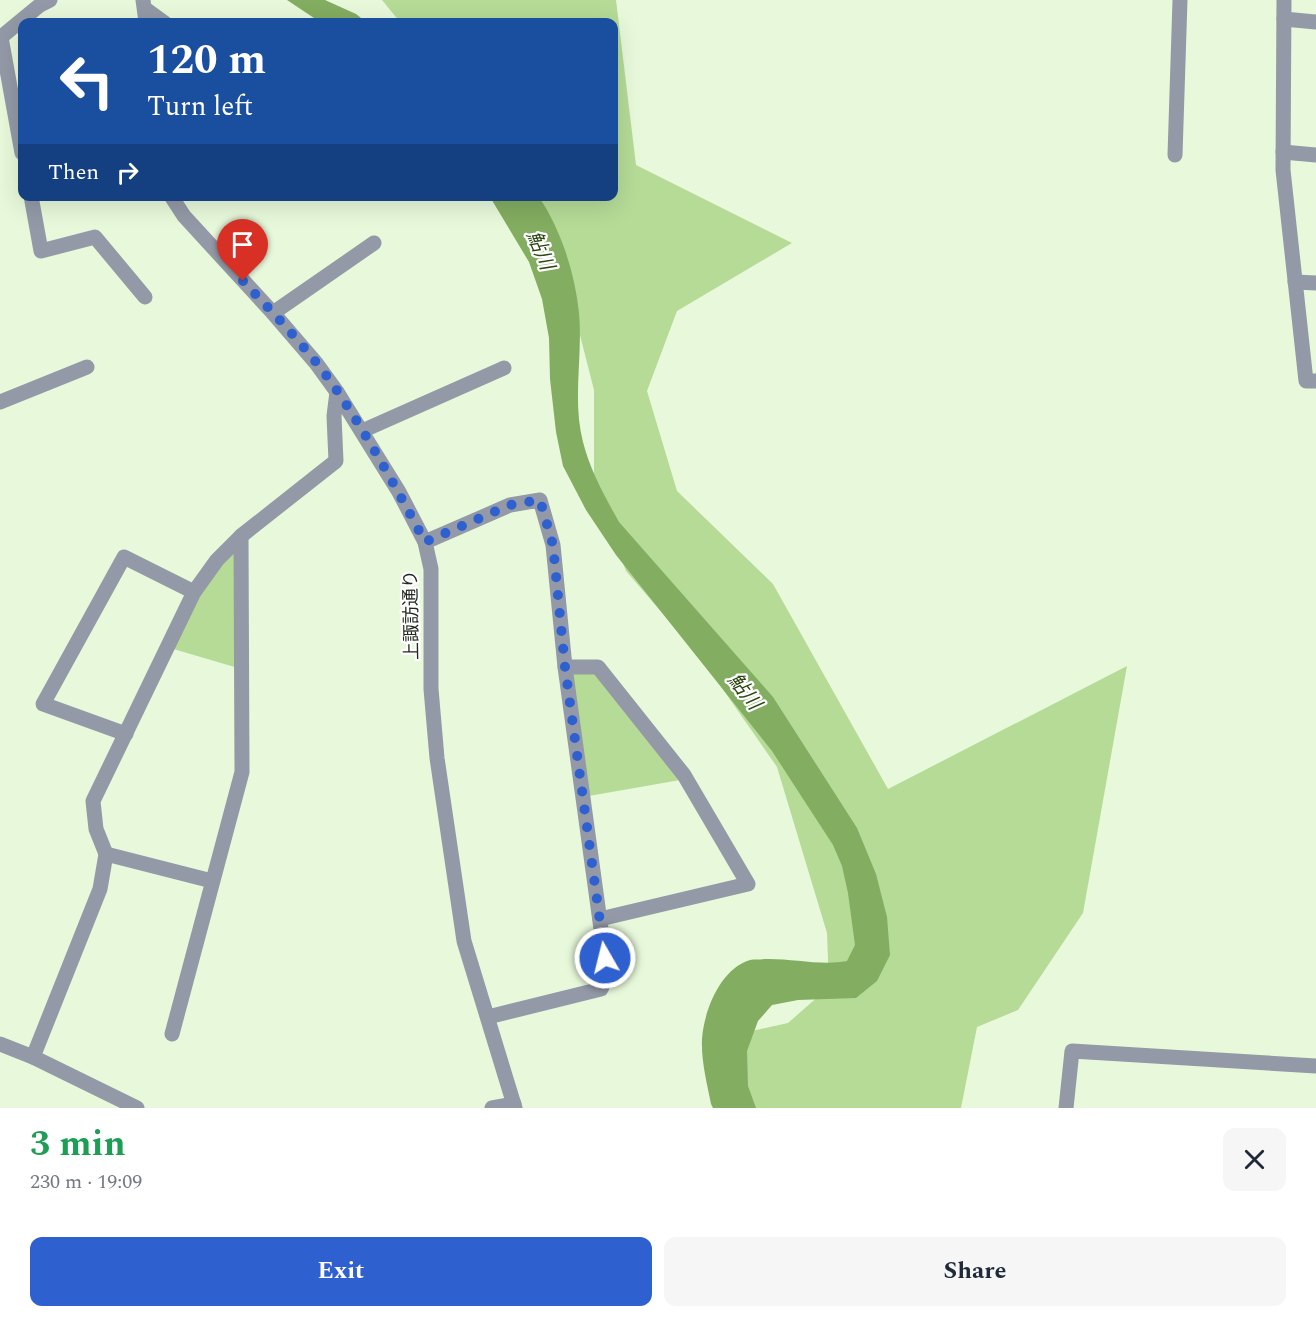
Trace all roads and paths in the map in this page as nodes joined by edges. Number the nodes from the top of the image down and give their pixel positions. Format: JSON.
{"nodes":[{"id":1,"x":50,"y":0,"type":"edge"},
{"id":2,"x":1180,"y":0,"type":"edge"},
{"id":3,"x":1284,"y":0,"type":"edge"},
{"id":4,"x":143,"y":3,"type":"edge"},
{"id":5,"x":25,"y":18,"type":"edge"},
{"id":6,"x":145,"y":18,"type":"edge"},
{"id":7,"x":161,"y":18,"type":"edge"},
{"id":8,"x":1284,"y":20,"type":"junction"},
{"id":9,"x":1316,"y":22,"type":"edge"},
{"id":10,"x":18,"y":24,"type":"edge"},
{"id":11,"x":1,"y":38,"type":"edge"},
{"id":12,"x":18,"y":131,"type":"edge"},
{"id":13,"x":1283,"y":152,"type":"junction"},
{"id":14,"x":1175,"y":155,"type":"dead end"},
{"id":15,"x":1316,"y":155,"type":"edge"},
{"id":16,"x":32,"y":201,"type":"edge"},
{"id":17,"x":174,"y":201,"type":"edge"},
{"id":18,"x":374,"y":243,"type":"dead end"},
{"id":19,"x":1295,"y":282,"type":"junction"},
{"id":20,"x":1316,"y":284,"type":"edge"},
{"id":21,"x":145,"y":297,"type":"dead end"},
{"id":22,"x":273,"y":313,"type":"junction"},
{"id":23,"x":87,"y":367,"type":"dead end"},
{"id":24,"x":504,"y":368,"type":"dead end"},
{"id":25,"x":1316,"y":381,"type":"edge"},
{"id":26,"x":337,"y":392,"type":"junction"},
{"id":27,"x":0,"y":402,"type":"edge"},
{"id":28,"x":362,"y":431,"type":"junction"},
{"id":29,"x":241,"y":536,"type":"junction"},
{"id":30,"x":425,"y":542,"type":"junction"},
{"id":31,"x":194,"y":592,"type":"junction"},
{"id":32,"x":565,"y":667,"type":"junction"},
{"id":33,"x":126,"y":734,"type":"junction"},
{"id":34,"x":106,"y":854,"type":"junction"},
{"id":35,"x":212,"y":881,"type":"junction"},
{"id":36,"x":600,"y":919,"type":"junction"},
{"id":37,"x":488,"y":1017,"type":"junction"},
{"id":38,"x":172,"y":1034,"type":"dead end"},
{"id":39,"x":0,"y":1044,"type":"edge"},
{"id":40,"x":33,"y":1057,"type":"junction"},
{"id":41,"x":1316,"y":1066,"type":"edge"},
{"id":42,"x":514,"y":1106,"type":"edge"},
{"id":43,"x":137,"y":1108,"type":"edge"},
{"id":44,"x":492,"y":1108,"type":"edge"},
{"id":45,"x":1066,"y":1108,"type":"edge"}],
"edges":[{"from":1,"to":5,"type":"street"},
{"from":2,"to":14,"type":"street"},
{"from":3,"to":8,"type":"street"},
{"from":4,"to":6,"type":"street"},
{"from":4,"to":7,"type":"lane"},
{"from":8,"to":9,"type":"street"},
{"from":8,"to":13,"type":"street"},
{"from":10,"to":11,"type":"street"},
{"from":11,"to":12,"type":"street"},
{"from":13,"to":15,"type":"street"},
{"from":13,"to":19,"type":"street"},
{"from":16,"to":21,"type":"street"},
{"from":17,"to":22,"type":"street","name":"上諏訪通り"},
{"from":18,"to":22,"type":"street"},
{"from":19,"to":20,"type":"street"},
{"from":19,"to":25,"type":"street"},
{"from":22,"to":26,"type":"street","name":"上諏訪通り"},
{"from":23,"to":27,"type":"street"},
{"from":24,"to":28,"type":"street"},
{"from":26,"to":28,"type":"street","name":"上諏訪通り"},
{"from":26,"to":29,"type":"street"},
{"from":28,"to":30,"type":"street","name":"上諏訪通り"},
{"from":29,"to":31,"type":"street"},
{"from":29,"to":35,"type":"street"},
{"from":30,"to":32,"type":"street"},
{"from":30,"to":37,"type":"street","name":"上諏訪通り"},
{"from":31,"to":33,"type":"street"},
{"from":31,"to":33,"type":"street"},
{"from":32,"to":36,"type":"street"},
{"from":32,"to":36,"type":"street"},
{"from":33,"to":34,"type":"street"},
{"from":34,"to":35,"type":"street"},
{"from":34,"to":40,"type":"street"},
{"from":35,"to":38,"type":"street"},
{"from":36,"to":37,"type":"street"},
{"from":37,"to":42,"type":"street","name":"上諏訪通り"},
{"from":39,"to":40,"type":"street"},
{"from":40,"to":43,"type":"street"},
{"from":41,"to":45,"type":"street"},
{"from":42,"to":44,"type":"street"}]}
